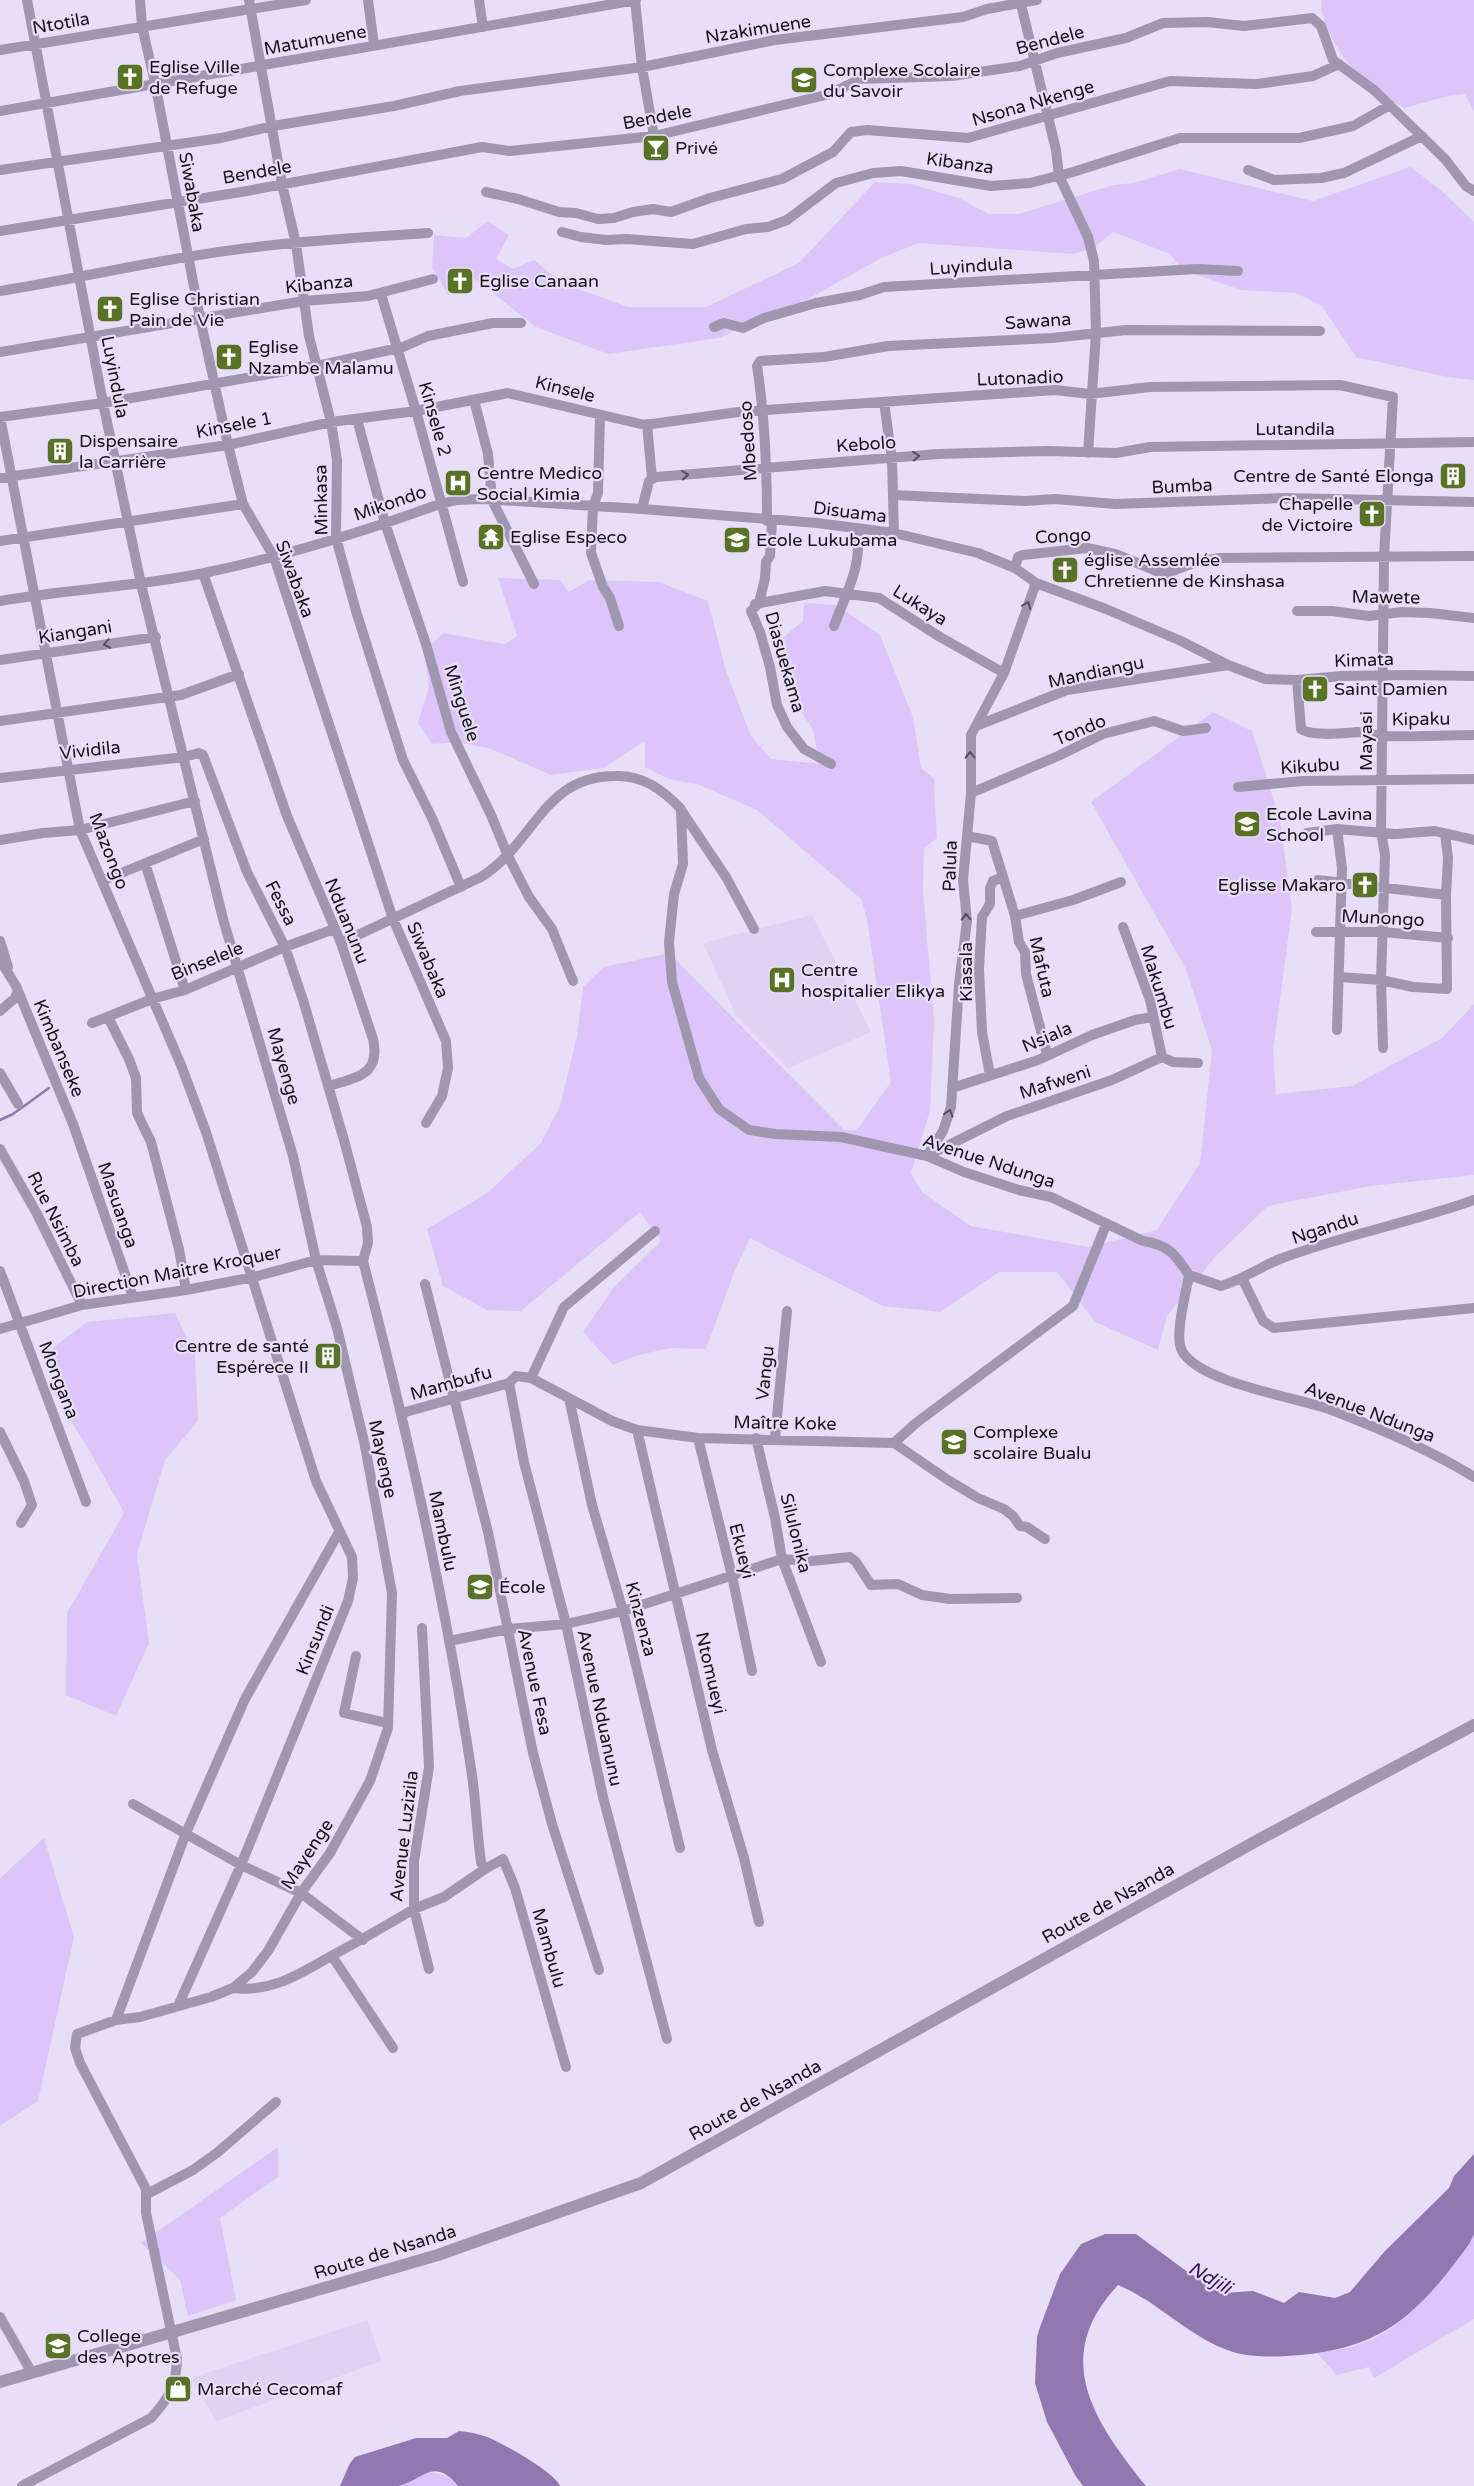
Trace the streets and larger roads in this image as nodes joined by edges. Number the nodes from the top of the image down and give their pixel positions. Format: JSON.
{"nodes":[{"id":1,"x":27,"y":0,"type":"edge"},
{"id":2,"x":140,"y":0,"type":"edge"},
{"id":3,"x":306,"y":0,"type":"edge"},
{"id":4,"x":368,"y":0,"type":"edge"},
{"id":5,"x":479,"y":0,"type":"edge"},
{"id":6,"x":636,"y":0,"type":"edge"},
{"id":7,"x":1037,"y":0,"type":"edge"},
{"id":8,"x":1020,"y":1,"type":"edge"},
{"id":9,"x":250,"y":4,"type":"edge"},
{"id":10,"x":142,"y":26,"type":"junction"},
{"id":11,"x":483,"y":27,"type":"junction"},
{"id":12,"x":36,"y":44,"type":"junction"},
{"id":13,"x":374,"y":45,"type":"junction"},
{"id":14,"x":0,"y":50,"type":"edge"},
{"id":15,"x":1034,"y":62,"type":"junction"},
{"id":16,"x":1339,"y":64,"type":"junction"},
{"id":17,"x":261,"y":66,"type":"junction"},
{"id":18,"x":642,"y":67,"type":"junction"},
{"id":19,"x":155,"y":83,"type":"junction"},
{"id":20,"x":45,"y":102,"type":"junction"},
{"id":21,"x":1390,"y":105,"type":"junction"},
{"id":22,"x":0,"y":111,"type":"edge"},
{"id":23,"x":1047,"y":117,"type":"junction"},
{"id":24,"x":273,"y":126,"type":"junction"},
{"id":25,"x":654,"y":136,"type":"junction"},
{"id":26,"x":1422,"y":136,"type":"junction"},
{"id":27,"x":167,"y":145,"type":"junction"},
{"id":28,"x":58,"y":160,"type":"junction"},
{"id":29,"x":0,"y":170,"type":"edge"},
{"id":30,"x":1248,"y":170,"type":"dead end"},
{"id":31,"x":1059,"y":176,"type":"junction"},
{"id":32,"x":282,"y":184,"type":"junction"},
{"id":33,"x":1474,"y":191,"type":"edge"},
{"id":34,"x":486,"y":192,"type":"dead end"},
{"id":35,"x":177,"y":201,"type":"junction"},
{"id":36,"x":69,"y":220,"type":"junction"},
{"id":37,"x":0,"y":231,"type":"edge"},
{"id":38,"x":428,"y":232,"type":"dead end"},
{"id":39,"x":562,"y":232,"type":"dead end"},
{"id":40,"x":296,"y":244,"type":"junction"},
{"id":41,"x":188,"y":257,"type":"junction"},
{"id":42,"x":1238,"y":271,"type":"dead end"},
{"id":43,"x":1094,"y":276,"type":"junction"},
{"id":44,"x":79,"y":278,"type":"junction"},
{"id":45,"x":433,"y":279,"type":"dead end"},
{"id":46,"x":0,"y":291,"type":"edge"},
{"id":47,"x":380,"y":294,"type":"junction"},
{"id":48,"x":304,"y":301,"type":"junction"},
{"id":49,"x":200,"y":318,"type":"junction"},
{"id":50,"x":521,"y":323,"type":"dead end"},
{"id":51,"x":714,"y":327,"type":"dead end"},
{"id":52,"x":1320,"y":331,"type":"dead end"},
{"id":53,"x":1096,"y":333,"type":"junction"},
{"id":54,"x":91,"y":338,"type":"junction"},
{"id":55,"x":397,"y":348,"type":"junction"},
{"id":56,"x":0,"y":352,"type":"edge"},
{"id":57,"x":760,"y":361,"type":"joint"},
{"id":58,"x":316,"y":366,"type":"junction"},
{"id":59,"x":214,"y":384,"type":"junction"},
{"id":60,"x":1090,"y":394,"type":"junction"},
{"id":61,"x":474,"y":400,"type":"junction"},
{"id":62,"x":884,"y":402,"type":"junction"},
{"id":63,"x":104,"y":403,"type":"junction"},
{"id":64,"x":764,"y":410,"type":"junction"},
{"id":65,"x":416,"y":411,"type":"junction"},
{"id":66,"x":600,"y":415,"type":"junction"},
{"id":67,"x":0,"y":417,"type":"edge"},
{"id":68,"x":357,"y":419,"type":"junction"},
{"id":69,"x":331,"y":422,"type":"junction"},
{"id":70,"x":647,"y":424,"type":"junction"},
{"id":71,"x":1474,"y":442,"type":"edge"},
{"id":72,"x":1392,"y":443,"type":"junction"},
{"id":73,"x":228,"y":444,"type":"junction"},
{"id":74,"x":1088,"y":453,"type":"junction"},
{"id":75,"x":1116,"y":453,"type":"joint"},
{"id":76,"x":892,"y":459,"type":"junction"},
{"id":77,"x":115,"y":462,"type":"junction"},
{"id":78,"x":767,"y":468,"type":"junction"},
{"id":79,"x":11,"y":476,"type":"junction"},
{"id":80,"x":0,"y":478,"type":"edge"},
{"id":81,"x":652,"y":478,"type":"junction"},
{"id":82,"x":892,"y":495,"type":"junction"},
{"id":83,"x":1388,"y":499,"type":"junction"},
{"id":84,"x":492,"y":500,"type":"junction"},
{"id":85,"x":1474,"y":502,"type":"edge"},
{"id":86,"x":243,"y":504,"type":"junction"},
{"id":87,"x":441,"y":504,"type":"junction"},
{"id":88,"x":593,"y":506,"type":"junction"},
{"id":89,"x":642,"y":509,"type":"junction"},
{"id":90,"x":769,"y":521,"type":"junction"},
{"id":91,"x":128,"y":523,"type":"junction"},
{"id":92,"x":386,"y":523,"type":"junction"},
{"id":93,"x":858,"y":530,"type":"junction"},
{"id":94,"x":894,"y":534,"type":"junction"},
{"id":95,"x":22,"y":536,"type":"junction"},
{"id":96,"x":336,"y":538,"type":"junction"},
{"id":97,"x":0,"y":541,"type":"edge"},
{"id":98,"x":1474,"y":556,"type":"edge"},
{"id":99,"x":274,"y":557,"type":"junction"},
{"id":100,"x":1384,"y":557,"type":"junction"},
{"id":101,"x":1015,"y":568,"type":"junction"},
{"id":102,"x":203,"y":573,"type":"junction"},
{"id":103,"x":463,"y":582,"type":"dead end"},
{"id":104,"x":1036,"y":583,"type":"junction"},
{"id":105,"x":141,"y":584,"type":"junction"},
{"id":106,"x":534,"y":584,"type":"dead end"},
{"id":107,"x":846,"y":594,"type":"junction"},
{"id":108,"x":35,"y":595,"type":"junction"},
{"id":109,"x":0,"y":601,"type":"edge"},
{"id":110,"x":755,"y":603,"type":"junction"},
{"id":111,"x":1297,"y":611,"type":"dead end"},
{"id":112,"x":1383,"y":616,"type":"junction"},
{"id":113,"x":1474,"y":618,"type":"edge"},
{"id":114,"x":619,"y":626,"type":"dead end"},
{"id":115,"x":834,"y":626,"type":"dead end"},
{"id":116,"x":156,"y":637,"type":"junction"},
{"id":117,"x":46,"y":653,"type":"junction"},
{"id":118,"x":0,"y":660,"type":"edge"},
{"id":119,"x":1228,"y":665,"type":"junction"},
{"id":120,"x":1004,"y":673,"type":"junction"},
{"id":121,"x":239,"y":674,"type":"junction"},
{"id":122,"x":1382,"y":675,"type":"junction"},
{"id":123,"x":1474,"y":676,"type":"edge"},
{"id":124,"x":1297,"y":680,"type":"junction"},
{"id":125,"x":170,"y":697,"type":"junction"},
{"id":126,"x":58,"y":712,"type":"junction"},
{"id":127,"x":0,"y":721,"type":"edge"},
{"id":128,"x":976,"y":726,"type":"junction"},
{"id":129,"x":1206,"y":728,"type":"dead end"},
{"id":130,"x":1474,"y":735,"type":"edge"},
{"id":131,"x":1382,"y":736,"type":"junction"},
{"id":132,"x":184,"y":757,"type":"junction"},
{"id":133,"x":831,"y":764,"type":"dead end"},
{"id":134,"x":69,"y":769,"type":"junction"},
{"id":135,"x":0,"y":778,"type":"edge"},
{"id":136,"x":1474,"y":779,"type":"edge"},
{"id":137,"x":1382,"y":780,"type":"junction"},
{"id":138,"x":1238,"y":787,"type":"dead end"},
{"id":139,"x":970,"y":793,"type":"junction"},
{"id":140,"x":195,"y":801,"type":"junction"},
{"id":141,"x":681,"y":809,"type":"junction"},
{"id":142,"x":1337,"y":829,"type":"junction"},
{"id":143,"x":80,"y":830,"type":"junction"},
{"id":144,"x":1381,"y":832,"type":"junction"},
{"id":145,"x":1307,"y":833,"type":"dead end"},
{"id":146,"x":1445,"y":834,"type":"junction"},
{"id":147,"x":968,"y":836,"type":"junction"},
{"id":148,"x":204,"y":839,"type":"junction"},
{"id":149,"x":0,"y":840,"type":"edge"},
{"id":150,"x":1474,"y":840,"type":"edge"},
{"id":151,"x":508,"y":856,"type":"junction"},
{"id":152,"x":145,"y":864,"type":"junction"},
{"id":153,"x":1003,"y":877,"type":"junction"},
{"id":154,"x":1318,"y":880,"type":"dead end"},
{"id":155,"x":102,"y":881,"type":"junction"},
{"id":156,"x":1121,"y":882,"type":"dead end"},
{"id":157,"x":1341,"y":883,"type":"junction"},
{"id":158,"x":461,"y":887,"type":"junction"},
{"id":159,"x":1384,"y":888,"type":"junction"},
{"id":160,"x":1446,"y":895,"type":"junction"},
{"id":161,"x":1015,"y":916,"type":"junction"},
{"id":162,"x":393,"y":919,"type":"junction"},
{"id":163,"x":1123,"y":927,"type":"dead end"},
{"id":164,"x":334,"y":929,"type":"junction"},
{"id":165,"x":754,"y":929,"type":"dead end"},
{"id":166,"x":1340,"y":931,"type":"junction"},
{"id":167,"x":1316,"y":932,"type":"dead end"},
{"id":168,"x":1383,"y":932,"type":"junction"},
{"id":169,"x":1448,"y":938,"type":"junction"},
{"id":170,"x":0,"y":941,"type":"edge"},
{"id":171,"x":341,"y":944,"type":"junction"},
{"id":172,"x":285,"y":947,"type":"junction"},
{"id":173,"x":0,"y":960,"type":"edge"},
{"id":174,"x":238,"y":966,"type":"junction"},
{"id":175,"x":10,"y":975,"type":"junction"},
{"id":176,"x":1339,"y":977,"type":"junction"},
{"id":177,"x":1381,"y":980,"type":"junction"},
{"id":178,"x":573,"y":981,"type":"dead end"},
{"id":179,"x":186,"y":990,"type":"junction"},
{"id":180,"x":17,"y":993,"type":"junction"},
{"id":181,"x":152,"y":999,"type":"junction"},
{"id":182,"x":0,"y":1011,"type":"edge"},
{"id":183,"x":108,"y":1017,"type":"junction"},
{"id":184,"x":1153,"y":1017,"type":"junction"},
{"id":185,"x":92,"y":1023,"type":"dead end"},
{"id":186,"x":1337,"y":1030,"type":"dead end"},
{"id":187,"x":1383,"y":1048,"type":"dead end"},
{"id":188,"x":1047,"y":1054,"type":"junction"},
{"id":189,"x":1162,"y":1057,"type":"junction"},
{"id":190,"x":1198,"y":1063,"type":"dead end"},
{"id":191,"x":0,"y":1073,"type":"edge"},
{"id":192,"x":990,"y":1075,"type":"junction"},
{"id":193,"x":329,"y":1086,"type":"junction"},
{"id":194,"x":952,"y":1088,"type":"junction"},
{"id":195,"x":18,"y":1104,"type":"dead end"},
{"id":196,"x":426,"y":1123,"type":"dead end"},
{"id":197,"x":0,"y":1149,"type":"edge"},
{"id":198,"x":82,"y":1152,"type":"joint"},
{"id":199,"x":926,"y":1156,"type":"junction"},
{"id":200,"x":1474,"y":1200,"type":"edge"},
{"id":201,"x":1106,"y":1225,"type":"junction"},
{"id":202,"x":655,"y":1231,"type":"dead end"},
{"id":203,"x":316,"y":1260,"type":"junction"},
{"id":204,"x":363,"y":1261,"type":"junction"},
{"id":205,"x":0,"y":1270,"type":"edge"},
{"id":206,"x":1189,"y":1276,"type":"junction"},
{"id":207,"x":254,"y":1277,"type":"junction"},
{"id":208,"x":1242,"y":1278,"type":"junction"},
{"id":209,"x":425,"y":1284,"type":"dead end"},
{"id":210,"x":186,"y":1290,"type":"junction"},
{"id":211,"x":133,"y":1297,"type":"junction"},
{"id":212,"x":82,"y":1305,"type":"junction"},
{"id":213,"x":1474,"y":1308,"type":"edge"},
{"id":214,"x":788,"y":1311,"type":"dead end"},
{"id":215,"x":19,"y":1324,"type":"junction"},
{"id":216,"x":0,"y":1329,"type":"edge"},
{"id":217,"x":531,"y":1378,"type":"junction"},
{"id":218,"x":509,"y":1383,"type":"junction"},
{"id":219,"x":452,"y":1398,"type":"junction"},
{"id":220,"x":569,"y":1398,"type":"junction"},
{"id":221,"x":402,"y":1413,"type":"junction"},
{"id":222,"x":637,"y":1430,"type":"junction"},
{"id":223,"x":0,"y":1432,"type":"edge"},
{"id":224,"x":698,"y":1438,"type":"junction"},
{"id":225,"x":756,"y":1438,"type":"junction"},
{"id":226,"x":775,"y":1438,"type":"junction"},
{"id":227,"x":894,"y":1443,"type":"junction"},
{"id":228,"x":1474,"y":1477,"type":"edge"},
{"id":229,"x":86,"y":1502,"type":"dead end"},
{"id":230,"x":21,"y":1523,"type":"dead end"},
{"id":231,"x":339,"y":1532,"type":"junction"},
{"id":232,"x":1045,"y":1539,"type":"dead end"},
{"id":233,"x":782,"y":1559,"type":"junction"},
{"id":234,"x":732,"y":1576,"type":"junction"},
{"id":235,"x":676,"y":1595,"type":"junction"},
{"id":236,"x":1017,"y":1598,"type":"dead end"},
{"id":237,"x":623,"y":1611,"type":"junction"},
{"id":238,"x":566,"y":1624,"type":"junction"},
{"id":239,"x":422,"y":1628,"type":"dead end"},
{"id":240,"x":508,"y":1630,"type":"junction"},
{"id":241,"x":449,"y":1641,"type":"junction"},
{"id":242,"x":356,"y":1656,"type":"dead end"},
{"id":243,"x":821,"y":1662,"type":"dead end"},
{"id":244,"x":752,"y":1671,"type":"dead end"},
{"id":245,"x":387,"y":1723,"type":"junction"},
{"id":246,"x":1474,"y":1725,"type":"edge"},
{"id":247,"x":134,"y":1804,"type":"dead end"},
{"id":248,"x":186,"y":1833,"type":"junction"},
{"id":249,"x":680,"y":1848,"type":"dead end"},
{"id":250,"x":240,"y":1865,"type":"junction"},
{"id":251,"x":485,"y":1869,"type":"junction"},
{"id":252,"x":301,"y":1893,"type":"junction"},
{"id":253,"x":414,"y":1909,"type":"junction"},
{"id":254,"x":759,"y":1922,"type":"dead end"},
{"id":255,"x":363,"y":1940,"type":"junction"},
{"id":256,"x":332,"y":1956,"type":"junction"},
{"id":257,"x":428,"y":1969,"type":"dead end"},
{"id":258,"x":599,"y":1970,"type":"dead end"},
{"id":259,"x":234,"y":1988,"type":"junction"},
{"id":260,"x":178,"y":2006,"type":"junction"},
{"id":261,"x":116,"y":2020,"type":"junction"},
{"id":262,"x":667,"y":2039,"type":"dead end"},
{"id":263,"x":393,"y":2048,"type":"dead end"},
{"id":264,"x":566,"y":2067,"type":"dead end"},
{"id":265,"x":276,"y":2102,"type":"dead end"},
{"id":266,"x":148,"y":2194,"type":"junction"},
{"id":267,"x":0,"y":2317,"type":"edge"},
{"id":268,"x":171,"y":2334,"type":"junction"},
{"id":269,"x":32,"y":2373,"type":"junction"},
{"id":270,"x":0,"y":2382,"type":"edge"},
{"id":271,"x":22,"y":2486,"type":"edge"}],
"edges":[{"from":1,"to":12,"type":"street","name":"Luyindula"},
{"from":2,"to":10,"type":"street","name":"Siwabaka"},
{"from":3,"to":9,"type":"street","name":"Ntotila"},
{"from":4,"to":13,"type":"street"},
{"from":5,"to":11,"type":"street"},
{"from":6,"to":11,"type":"street","name":"Matumuene"},
{"from":6,"to":18,"type":"street"},
{"from":7,"to":8,"type":"street","name":"Nzakimuene"},
{"from":8,"to":15,"type":"street"},
{"from":8,"to":18,"type":"street","name":"Nzakimuene"},
{"from":9,"to":10,"type":"street","name":"Ntotila"},
{"from":9,"to":17,"type":"street","name":"Minkasa"},
{"from":10,"to":12,"type":"street","name":"Ntotila"},
{"from":10,"to":19,"type":"street","name":"Siwabaka"},
{"from":11,"to":13,"type":"street","name":"Matumuene"},
{"from":12,"to":14,"type":"street","name":"Ntotila"},
{"from":12,"to":20,"type":"street","name":"Luyindula"},
{"from":13,"to":17,"type":"street","name":"Matumuene"},
{"from":15,"to":16,"type":"street","name":"Bendele"},
{"from":15,"to":23,"type":"street"},
{"from":15,"to":25,"type":"street","name":"Bendele"},
{"from":16,"to":21,"type":"street"},
{"from":16,"to":23,"type":"street","name":"Nsona Nkenge"},
{"from":17,"to":19,"type":"street","name":"Matumuene"},
{"from":17,"to":24,"type":"street","name":"Minkasa"},
{"from":18,"to":24,"type":"street","name":"Nzakimuene"},
{"from":18,"to":25,"type":"street"},
{"from":19,"to":20,"type":"street","name":"Matumuene"},
{"from":19,"to":27,"type":"street","name":"Siwabaka"},
{"from":20,"to":22,"type":"street","name":"Matumuene"},
{"from":20,"to":28,"type":"street","name":"Luyindula"},
{"from":21,"to":26,"type":"street"},
{"from":21,"to":31,"type":"street","name":"Kibanza"},
{"from":23,"to":31,"type":"street"},
{"from":23,"to":34,"type":"street","name":"Nsona Nkenge"},
{"from":24,"to":27,"type":"street","name":"Nzakimuene"},
{"from":24,"to":32,"type":"street","name":"Minkasa"},
{"from":25,"to":32,"type":"street","name":"Bendele"},
{"from":26,"to":30,"type":"street"},
{"from":26,"to":33,"type":"street"},
{"from":27,"to":28,"type":"street","name":"Nzakimuene"},
{"from":27,"to":35,"type":"street","name":"Siwabaka"},
{"from":28,"to":29,"type":"street","name":"Nzakimuene"},
{"from":28,"to":36,"type":"street","name":"Luyindula"},
{"from":31,"to":39,"type":"street","name":"Kibanza"},
{"from":31,"to":43,"type":"street"},
{"from":32,"to":35,"type":"street","name":"Bendele"},
{"from":32,"to":40,"type":"street","name":"Minkasa"},
{"from":35,"to":36,"type":"street","name":"Bendele"},
{"from":35,"to":41,"type":"street","name":"Siwabaka"},
{"from":36,"to":37,"type":"street","name":"Bendele"},
{"from":36,"to":44,"type":"street","name":"Luyindula"},
{"from":38,"to":40,"type":"street"},
{"from":40,"to":41,"type":"street"},
{"from":40,"to":48,"type":"street","name":"Minkasa"},
{"from":41,"to":44,"type":"street"},
{"from":41,"to":49,"type":"street","name":"Siwabaka"},
{"from":42,"to":43,"type":"street","name":"Luyindula"},
{"from":43,"to":51,"type":"street","name":"Luyindula"},
{"from":43,"to":53,"type":"street"},
{"from":44,"to":46,"type":"street"},
{"from":44,"to":54,"type":"street","name":"Luyindula"},
{"from":45,"to":47,"type":"street","name":"Kibanza"},
{"from":47,"to":48,"type":"street","name":"Kibanza"},
{"from":47,"to":55,"type":"street","name":"Kinsele 2"},
{"from":48,"to":49,"type":"street","name":"Kibanza"},
{"from":48,"to":58,"type":"street","name":"Minkasa"},
{"from":49,"to":54,"type":"street","name":"Kibanza"},
{"from":49,"to":59,"type":"street","name":"Siwabaka"},
{"from":50,"to":55,"type":"street"},
{"from":52,"to":53,"type":"street","name":"Sawana"},
{"from":53,"to":57,"type":"street","name":"Sawana"},
{"from":53,"to":60,"type":"street"},
{"from":54,"to":56,"type":"street","name":"Kibanza"},
{"from":54,"to":63,"type":"street","name":"Luyindula"},
{"from":55,"to":58,"type":"street"},
{"from":55,"to":65,"type":"street","name":"Kinsele 2"},
{"from":57,"to":64,"type":"street","name":"Mbedoso"},
{"from":58,"to":59,"type":"street"},
{"from":58,"to":69,"type":"street","name":"Minkasa"},
{"from":59,"to":63,"type":"street"},
{"from":59,"to":73,"type":"street","name":"Siwabaka"},
{"from":60,"to":62,"type":"street","name":"Lutonadio"},
{"from":60,"to":72,"type":"street","name":"Lutonadio"},
{"from":60,"to":74,"type":"street"},
{"from":61,"to":65,"type":"street","name":"Kinsele 1"},
{"from":61,"to":66,"type":"street","name":"Kinsele"},
{"from":61,"to":84,"type":"street"},
{"from":62,"to":64,"type":"street","name":"Lutonadio"},
{"from":62,"to":76,"type":"street"},
{"from":63,"to":67,"type":"street"},
{"from":63,"to":77,"type":"street","name":"Luyindula"},
{"from":64,"to":70,"type":"street","name":"Lutonadio"},
{"from":64,"to":78,"type":"street","name":"Mbedoso"},
{"from":65,"to":68,"type":"street","name":"Kinsele 1"},
{"from":65,"to":87,"type":"street","name":"Kinsele 2"},
{"from":66,"to":70,"type":"street","name":"Kinsele"},
{"from":66,"to":88,"type":"street"},
{"from":67,"to":79,"type":"street","name":"Mazongo"},
{"from":68,"to":69,"type":"street","name":"Kinsele 1"},
{"from":68,"to":92,"type":"street","name":"Minguele"},
{"from":69,"to":73,"type":"street","name":"Kinsele 1"},
{"from":69,"to":96,"type":"street","name":"Minkasa"},
{"from":70,"to":81,"type":"street"},
{"from":71,"to":72,"type":"street","name":"Lutandila"},
{"from":72,"to":75,"type":"street","name":"Lutandila"},
{"from":72,"to":83,"type":"street","name":"Mayasi"},
{"from":73,"to":77,"type":"street","name":"Kinsele 1"},
{"from":73,"to":86,"type":"street","name":"Siwabaka"},
{"from":74,"to":75,"type":"street","name":"Kebolo"},
{"from":76,"to":74,"type":"street","name":"Kebolo","one_way":true},
{"from":76,"to":78,"type":"street","name":"Kebolo"},
{"from":76,"to":82,"type":"street"},
{"from":77,"to":79,"type":"street","name":"Kinsele 1"},
{"from":77,"to":91,"type":"street","name":"Luyindula"},
{"from":81,"to":78,"type":"street","name":"Kebolo","one_way":true},
{"from":78,"to":90,"type":"street","name":"Mbedoso"},
{"from":79,"to":80,"type":"street","name":"Kinsele 1"},
{"from":79,"to":95,"type":"street","name":"Mazongo"},
{"from":81,"to":89,"type":"street"},
{"from":82,"to":83,"type":"street","name":"Bumba"},
{"from":82,"to":94,"type":"street"},
{"from":83,"to":85,"type":"street","name":"Bumba"},
{"from":83,"to":100,"type":"street","name":"Mayasi"},
{"from":84,"to":87,"type":"street","name":"Mikondo"},
{"from":84,"to":88,"type":"street","name":"Mikondo"},
{"from":84,"to":106,"type":"street"},
{"from":86,"to":91,"type":"street"},
{"from":86,"to":99,"type":"street","name":"Siwabaka"},
{"from":87,"to":92,"type":"street","name":"Mikondo"},
{"from":87,"to":103,"type":"street","name":"Kinsele 2"},
{"from":88,"to":89,"type":"street","name":"Mikondo"},
{"from":88,"to":114,"type":"street"},
{"from":89,"to":90,"type":"street","name":"Mikondo"},
{"from":90,"to":93,"type":"street","name":"Disuama"},
{"from":90,"to":110,"type":"street","name":"Diasuekama"},
{"from":91,"to":95,"type":"street"},
{"from":91,"to":105,"type":"street","name":"Luyindula"},
{"from":92,"to":96,"type":"street","name":"Mikondo"},
{"from":92,"to":151,"type":"street","name":"Minguele"},
{"from":93,"to":94,"type":"street","name":"Disuama"},
{"from":93,"to":107,"type":"street"},
{"from":94,"to":101,"type":"street","name":"Disuama"},
{"from":95,"to":97,"type":"street"},
{"from":95,"to":108,"type":"street","name":"Mazongo"},
{"from":96,"to":99,"type":"street","name":"Mikondo"},
{"from":96,"to":158,"type":"street","name":"Minkasa"},
{"from":98,"to":100,"type":"street","name":"Congo"},
{"from":99,"to":102,"type":"street","name":"Mikondo"},
{"from":99,"to":162,"type":"street","name":"Siwabaka"},
{"from":100,"to":101,"type":"street","name":"Congo"},
{"from":100,"to":112,"type":"street","name":"Mayasi"},
{"from":101,"to":104,"type":"street","name":"Disuama"},
{"from":102,"to":105,"type":"street","name":"Mikondo"},
{"from":102,"to":121,"type":"street","name":"Nduanunu"},
{"from":104,"to":119,"type":"street","name":"Kimata"},
{"from":120,"to":104,"type":"street","name":"Palula","one_way":true},
{"from":105,"to":108,"type":"street","name":"Mikondo"},
{"from":105,"to":116,"type":"street","name":"Luyindula"},
{"from":107,"to":110,"type":"street","name":"Lukaya"},
{"from":107,"to":115,"type":"street"},
{"from":107,"to":120,"type":"street","name":"Lukaya"},
{"from":108,"to":109,"type":"street","name":"Mikondo"},
{"from":108,"to":117,"type":"street","name":"Mazongo"},
{"from":110,"to":133,"type":"street","name":"Diasuekama"},
{"from":111,"to":112,"type":"street","name":"Mawete"},
{"from":112,"to":113,"type":"street","name":"Mawete"},
{"from":112,"to":122,"type":"street","name":"Mayasi"},
{"from":116,"to":117,"type":"street","name":"Kiangani","one_way":true},
{"from":116,"to":125,"type":"street","name":"Luyindula"},
{"from":117,"to":118,"type":"street","name":"Kiangani"},
{"from":117,"to":126,"type":"street","name":"Mazongo"},
{"from":119,"to":124,"type":"street","name":"Kimata"},
{"from":119,"to":128,"type":"street","name":"Mandiangu"},
{"from":120,"to":128,"type":"street","name":"Palula"},
{"from":121,"to":125,"type":"street"},
{"from":121,"to":164,"type":"street","name":"Nduanunu"},
{"from":122,"to":123,"type":"street","name":"Kimata"},
{"from":122,"to":124,"type":"street","name":"Kimata"},
{"from":122,"to":131,"type":"street","name":"Mayasi"},
{"from":124,"to":131,"type":"street","name":"Kipaku"},
{"from":125,"to":126,"type":"street"},
{"from":125,"to":132,"type":"street","name":"Luyindula"},
{"from":126,"to":127,"type":"street"},
{"from":126,"to":134,"type":"street","name":"Mazongo"},
{"from":139,"to":128,"type":"street","name":"Palula","one_way":true},
{"from":129,"to":139,"type":"street","name":"Tondo"},
{"from":130,"to":131,"type":"street","name":"Kipaku"},
{"from":131,"to":137,"type":"street","name":"Mayasi"},
{"from":132,"to":134,"type":"street","name":"Vividila"},
{"from":132,"to":140,"type":"street","name":"Mayenge"},
{"from":132,"to":172,"type":"street","name":"Fessa"},
{"from":134,"to":135,"type":"street","name":"Vividila"},
{"from":134,"to":143,"type":"street","name":"Mazongo"},
{"from":136,"to":137,"type":"street","name":"Kikubu"},
{"from":137,"to":138,"type":"street","name":"Kikubu"},
{"from":137,"to":144,"type":"street","name":"Mayasi"},
{"from":139,"to":147,"type":"street","name":"Palula"},
{"from":140,"to":143,"type":"street"},
{"from":140,"to":148,"type":"street","name":"Mayenge"},
{"from":141,"to":151,"type":"street"},
{"from":141,"to":165,"type":"street"},
{"from":141,"to":199,"type":"street","name":"Avenue Ndunga"},
{"from":142,"to":144,"type":"street"},
{"from":142,"to":145,"type":"street"},
{"from":142,"to":157,"type":"street"},
{"from":143,"to":149,"type":"street"},
{"from":143,"to":155,"type":"street","name":"Mazongo"},
{"from":144,"to":146,"type":"street"},
{"from":144,"to":159,"type":"street","name":"Mayasi"},
{"from":146,"to":150,"type":"street"},
{"from":146,"to":160,"type":"street","name":"Munongo"},
{"from":147,"to":153,"type":"street","name":"Mafuta"},
{"from":194,"to":147,"type":"street","name":"Palula","one_way":true},
{"from":148,"to":152,"type":"street"},
{"from":148,"to":174,"type":"street","name":"Mayenge"},
{"from":151,"to":158,"type":"street"},
{"from":151,"to":178,"type":"street","name":"Minguele"},
{"from":152,"to":155,"type":"street"},
{"from":152,"to":179,"type":"street"},
{"from":153,"to":161,"type":"street","name":"Mafuta"},
{"from":153,"to":192,"type":"street","name":"Kiasala"},
{"from":154,"to":157,"type":"street"},
{"from":155,"to":181,"type":"street","name":"Mazongo"},
{"from":156,"to":161,"type":"street"},
{"from":157,"to":159,"type":"street"},
{"from":157,"to":166,"type":"street"},
{"from":158,"to":162,"type":"street"},
{"from":159,"to":160,"type":"street"},
{"from":159,"to":168,"type":"street","name":"Mayasi"},
{"from":160,"to":169,"type":"street","name":"Munongo"},
{"from":161,"to":188,"type":"street","name":"Mafuta"},
{"from":162,"to":171,"type":"street"},
{"from":162,"to":196,"type":"street","name":"Siwabaka"},
{"from":163,"to":184,"type":"street","name":"Makumbu"},
{"from":164,"to":171,"type":"street","name":"Nduanunu"},
{"from":164,"to":172,"type":"street","name":"Binselele"},
{"from":166,"to":167,"type":"street","name":"Munongo"},
{"from":166,"to":168,"type":"street","name":"Munongo"},
{"from":166,"to":176,"type":"street"},
{"from":168,"to":169,"type":"street","name":"Munongo"},
{"from":168,"to":177,"type":"street","name":"Mayasi"},
{"from":169,"to":177,"type":"street","name":"Munongo"},
{"from":170,"to":175,"type":"street"},
{"from":171,"to":193,"type":"street","name":"Nduanunu"},
{"from":172,"to":174,"type":"street","name":"Binselele"},
{"from":172,"to":193,"type":"street","name":"Fessa"},
{"from":173,"to":175,"type":"street","name":"Kimbanseke"},
{"from":174,"to":179,"type":"street","name":"Binselele"},
{"from":174,"to":203,"type":"street","name":"Mayenge"},
{"from":175,"to":180,"type":"street","name":"Kimbanseke"},
{"from":176,"to":177,"type":"street"},
{"from":176,"to":186,"type":"street"},
{"from":177,"to":187,"type":"street","name":"Mayasi"},
{"from":179,"to":181,"type":"street","name":"Binselele"},
{"from":180,"to":182,"type":"street"},
{"from":180,"to":198,"type":"street","name":"Kimbanseke"},
{"from":181,"to":183,"type":"street","name":"Binselele"},
{"from":181,"to":207,"type":"street","name":"Mazongo"},
{"from":183,"to":185,"type":"street","name":"Binselele"},
{"from":183,"to":210,"type":"street"},
{"from":184,"to":188,"type":"street","name":"Nsiala"},
{"from":184,"to":189,"type":"street","name":"Makumbu"},
{"from":188,"to":192,"type":"street","name":"Nsiala"},
{"from":189,"to":190,"type":"street"},
{"from":189,"to":199,"type":"street","name":"Mafweni"},
{"from":191,"to":195,"type":"street"},
{"from":192,"to":194,"type":"street","name":"Nsiala"},
{"from":193,"to":204,"type":"street"},
{"from":199,"to":194,"type":"street","name":"Palula","one_way":true},
{"from":197,"to":212,"type":"street","name":"Rue Nsimba"},
{"from":198,"to":211,"type":"street","name":"Masuanga"},
{"from":199,"to":201,"type":"street","name":"Avenue Ndunga"},
{"from":200,"to":208,"type":"street","name":"Ngandu"},
{"from":201,"to":206,"type":"street","name":"Avenue Ndunga"},
{"from":201,"to":227,"type":"street"},
{"from":202,"to":217,"type":"street"},
{"from":203,"to":204,"type":"street","name":"Direction Maitre Kroquer"},
{"from":203,"to":207,"type":"street","name":"Direction Maitre Kroquer"},
{"from":203,"to":245,"type":"street","name":"Mayenge"},
{"from":204,"to":221,"type":"street","name":"Mambulu"},
{"from":205,"to":215,"type":"street","name":"Mongana"},
{"from":206,"to":208,"type":"street","name":"Ngandu"},
{"from":206,"to":228,"type":"street","name":"Avenue Ndunga"},
{"from":207,"to":210,"type":"street","name":"Direction Maitre Kroquer"},
{"from":207,"to":231,"type":"street","name":"Kinsundi"},
{"from":208,"to":213,"type":"street"},
{"from":209,"to":219,"type":"street"},
{"from":210,"to":211,"type":"street","name":"Direction Maitre Kroquer"},
{"from":211,"to":212,"type":"street","name":"Direction Maitre Kroquer"},
{"from":212,"to":215,"type":"street","name":"Direction Maitre Kroquer"},
{"from":214,"to":226,"type":"street","name":"Vangu"},
{"from":215,"to":216,"type":"street","name":"Direction Maitre Kroquer"},
{"from":215,"to":229,"type":"street","name":"Mongana"},
{"from":217,"to":218,"type":"street"},
{"from":217,"to":220,"type":"street","name":"Maître Koke"},
{"from":218,"to":219,"type":"street","name":"Mambufu"},
{"from":218,"to":238,"type":"street","name":"Avenue Nduanunu"},
{"from":219,"to":221,"type":"street","name":"Mambufu"},
{"from":219,"to":240,"type":"street","name":"Avenue Fesa"},
{"from":220,"to":222,"type":"street","name":"Maître Koke"},
{"from":220,"to":237,"type":"street","name":"Kinzenza"},
{"from":221,"to":241,"type":"street","name":"Mambulu"},
{"from":222,"to":224,"type":"street","name":"Maître Koke"},
{"from":222,"to":235,"type":"street","name":"Ntomueyi"},
{"from":223,"to":230,"type":"street"},
{"from":224,"to":225,"type":"street","name":"Maître Koke"},
{"from":224,"to":234,"type":"street","name":"Ekueyi"},
{"from":225,"to":226,"type":"street","name":"Maître Koke"},
{"from":225,"to":233,"type":"street","name":"Silulonika"},
{"from":226,"to":227,"type":"street","name":"Maître Koke"},
{"from":227,"to":232,"type":"street"},
{"from":231,"to":248,"type":"street"},
{"from":231,"to":250,"type":"street","name":"Kinsundi"},
{"from":233,"to":234,"type":"street"},
{"from":233,"to":236,"type":"street"},
{"from":233,"to":243,"type":"street","name":"Silulonika"},
{"from":234,"to":235,"type":"street"},
{"from":234,"to":244,"type":"street","name":"Ekueyi"},
{"from":235,"to":237,"type":"street"},
{"from":235,"to":254,"type":"street","name":"Ntomueyi"},
{"from":237,"to":238,"type":"street"},
{"from":237,"to":249,"type":"street","name":"Kinzenza"},
{"from":238,"to":240,"type":"street"},
{"from":238,"to":262,"type":"street","name":"Avenue Nduanunu"},
{"from":239,"to":253,"type":"street","name":"Avenue Luzizila"},
{"from":240,"to":241,"type":"street"},
{"from":240,"to":258,"type":"street","name":"Avenue Fesa"},
{"from":241,"to":251,"type":"street","name":"Mambulu"},
{"from":242,"to":245,"type":"street"},
{"from":245,"to":252,"type":"street","name":"Mayenge"},
{"from":246,"to":268,"type":"street","name":"Route de Nsanda"},
{"from":247,"to":248,"type":"street"},
{"from":248,"to":250,"type":"street"},
{"from":248,"to":261,"type":"street"},
{"from":250,"to":252,"type":"street"},
{"from":250,"to":260,"type":"street","name":"Kinsundi"},
{"from":251,"to":253,"type":"street","name":"Mambulu"},
{"from":251,"to":264,"type":"street","name":"Mambulu"},
{"from":252,"to":255,"type":"street"},
{"from":252,"to":259,"type":"street","name":"Mayenge"},
{"from":253,"to":255,"type":"street","name":"Avenue Luzizila"},
{"from":253,"to":257,"type":"street"},
{"from":255,"to":256,"type":"street","name":"Avenue Luzizila"},
{"from":256,"to":259,"type":"street","name":"Avenue Luzizila"},
{"from":256,"to":263,"type":"street"},
{"from":259,"to":260,"type":"street","name":"Mayenge"},
{"from":260,"to":261,"type":"street","name":"Mayenge"},
{"from":261,"to":266,"type":"street","name":"Mayenge"},
{"from":265,"to":266,"type":"street"},
{"from":266,"to":268,"type":"street"},
{"from":267,"to":269,"type":"street"},
{"from":268,"to":269,"type":"street","name":"Route de Nsanda"},
{"from":268,"to":271,"type":"street"},
{"from":269,"to":270,"type":"street","name":"Route de Nsanda"}]}
